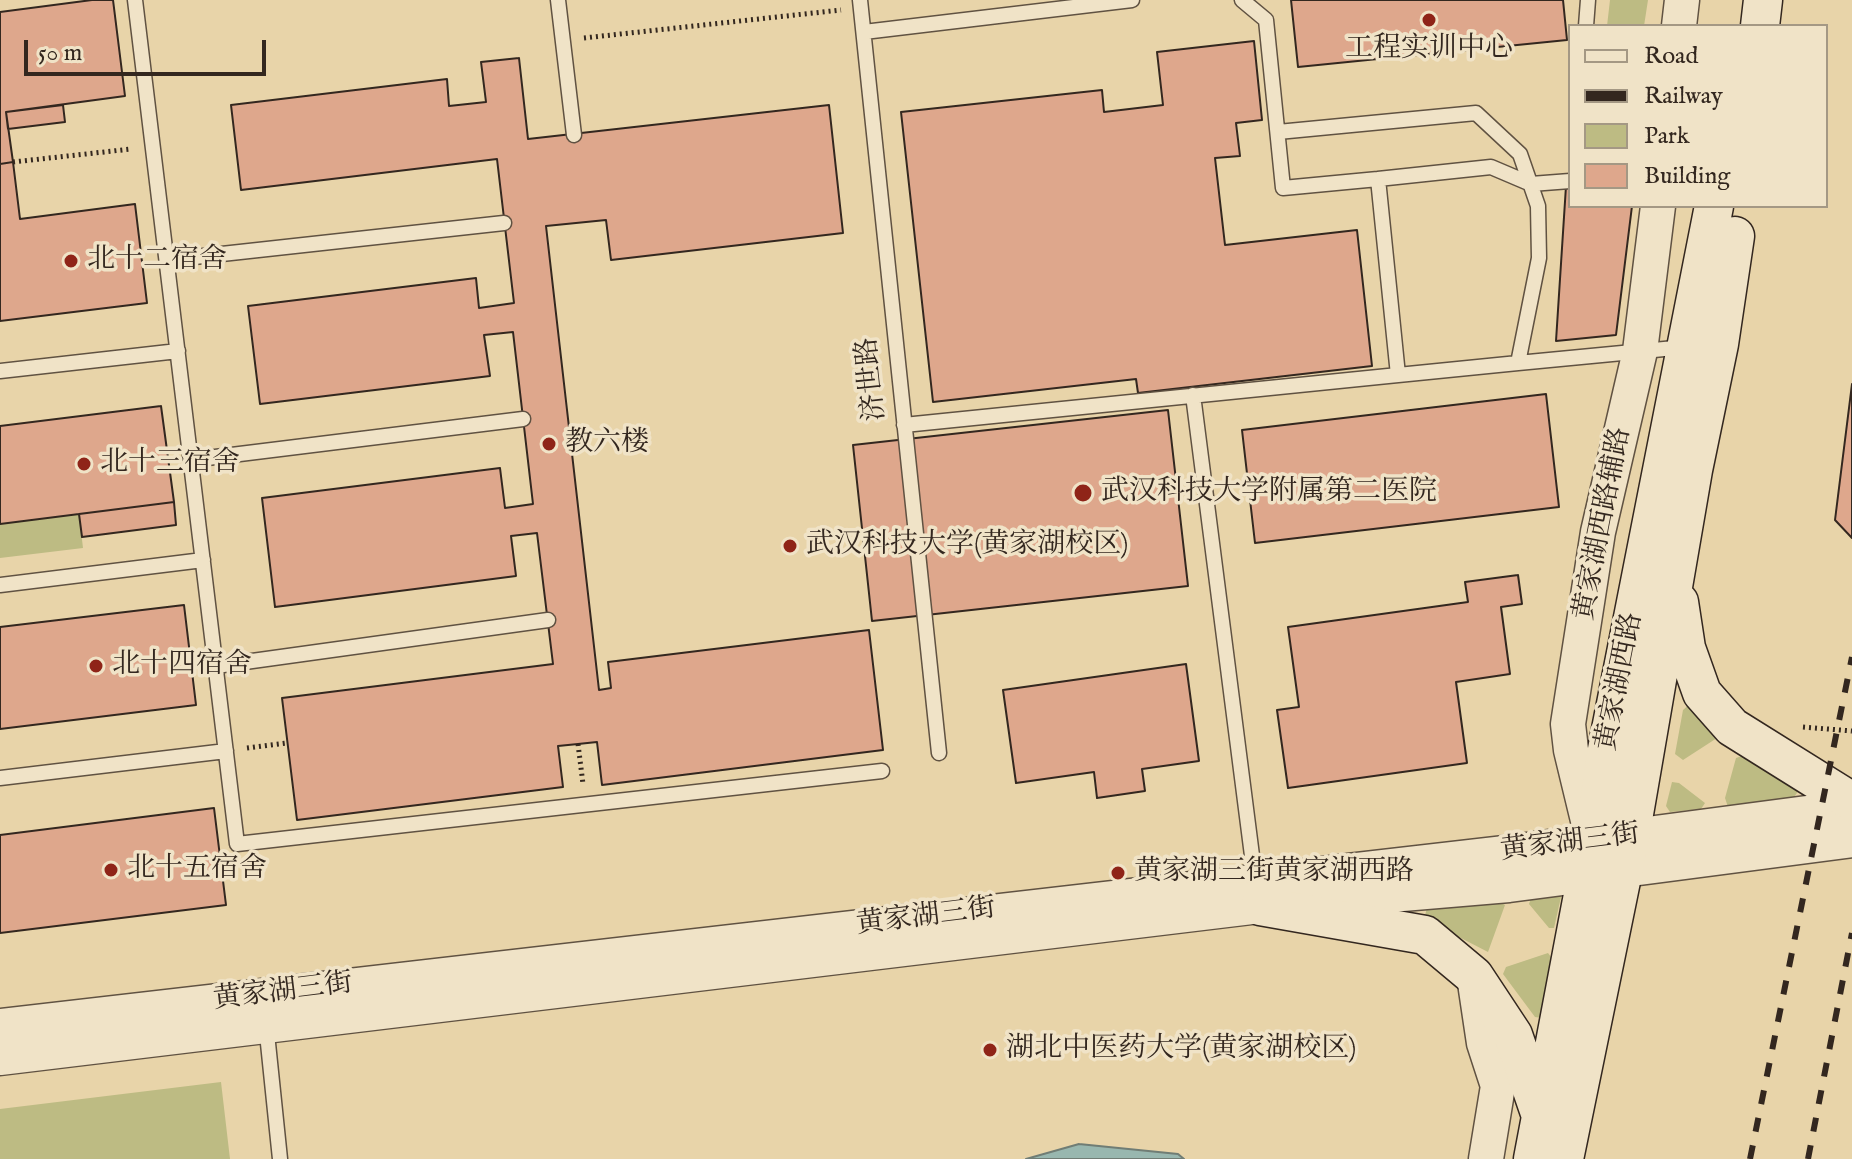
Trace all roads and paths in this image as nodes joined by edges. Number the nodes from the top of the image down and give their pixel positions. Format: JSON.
{"nodes":[{"id":1,"x":135,"y":0,"type":"edge"},
{"id":2,"x":558,"y":0,"type":"edge"},
{"id":3,"x":1132,"y":0,"type":"edge"},
{"id":4,"x":1242,"y":0,"type":"edge"},
{"id":5,"x":1588,"y":0,"type":"edge"},
{"id":6,"x":1682,"y":0,"type":"edge"},
{"id":7,"x":1737,"y":0,"type":"edge"},
{"id":8,"x":1763,"y":0,"type":"edge"},
{"id":9,"x":860,"y":4,"type":"edge"},
{"id":10,"x":1586,"y":24,"type":"edge"},
{"id":11,"x":1679,"y":24,"type":"edge"},
{"id":12,"x":1735,"y":24,"type":"edge"},
{"id":13,"x":1760,"y":24,"type":"edge"},
{"id":14,"x":864,"y":32,"type":"junction"},
{"id":15,"x":563,"y":40,"type":"junction"},
{"id":16,"x":1278,"y":132,"type":"junction"},
{"id":17,"x":574,"y":135,"type":"dead end"},
{"id":18,"x":153,"y":147,"type":"junction"},
{"id":19,"x":13,"y":162,"type":"dead end"},
{"id":20,"x":1378,"y":179,"type":"junction"},
{"id":21,"x":1568,"y":181,"type":"edge"},
{"id":22,"x":1531,"y":184,"type":"junction"},
{"id":23,"x":1658,"y":208,"type":"edge"},
{"id":24,"x":1714,"y":208,"type":"edge"},
{"id":25,"x":1739,"y":208,"type":"edge"},
{"id":26,"x":504,"y":223,"type":"dead end"},
{"id":27,"x":167,"y":260,"type":"junction"},
{"id":28,"x":1688,"y":346,"type":"junction"},
{"id":29,"x":178,"y":351,"type":"junction"},
{"id":30,"x":1640,"y":351,"type":"junction"},
{"id":31,"x":1518,"y":363,"type":"junction"},
{"id":32,"x":0,"y":371,"type":"edge"},
{"id":33,"x":1398,"y":375,"type":"junction"},
{"id":34,"x":1193,"y":395,"type":"junction"},
{"id":35,"x":523,"y":419,"type":"dead end"},
{"id":36,"x":904,"y":425,"type":"junction"},
{"id":37,"x":191,"y":460,"type":"junction"},
{"id":38,"x":203,"y":560,"type":"junction"},
{"id":39,"x":1674,"y":571,"type":"junction"},
{"id":40,"x":0,"y":585,"type":"edge"},
{"id":41,"x":548,"y":620,"type":"dead end"},
{"id":42,"x":216,"y":666,"type":"junction"},
{"id":43,"x":1795,"y":722,"type":"dead end"},
{"id":44,"x":1852,"y":731,"type":"edge"},
{"id":45,"x":287,"y":743,"type":"dead end"},
{"id":46,"x":578,"y":744,"type":"dead end"},
{"id":47,"x":226,"y":751,"type":"junction"},
{"id":48,"x":939,"y":753,"type":"dead end"},
{"id":49,"x":882,"y":771,"type":"dead end"},
{"id":50,"x":0,"y":778,"type":"edge"},
{"id":51,"x":1852,"y":804,"type":"edge"},
{"id":52,"x":586,"y":805,"type":"junction"},
{"id":53,"x":1852,"y":840,"type":"edge"},
{"id":54,"x":1607,"y":856,"type":"junction"},
{"id":55,"x":1257,"y":893,"type":"junction"},
{"id":56,"x":1474,"y":976,"type":"junction"},
{"id":57,"x":264,"y":1010,"type":"junction"},
{"id":58,"x":0,"y":1026,"type":"edge"},
{"id":59,"x":0,"y":1058,"type":"edge"},
{"id":60,"x":1540,"y":1113,"type":"junction"},
{"id":61,"x":280,"y":1159,"type":"edge"},
{"id":62,"x":1486,"y":1159,"type":"edge"},
{"id":63,"x":1533,"y":1159,"type":"edge"},
{"id":64,"x":1564,"y":1159,"type":"edge"}],
"edges":[{"from":1,"to":18,"type":"lane"},
{"from":2,"to":15,"type":"lane"},
{"from":3,"to":14,"type":"lane"},
{"from":4,"to":16,"type":"lane"},
{"from":5,"to":10,"type":"lane"},
{"from":6,"to":11,"type":"street"},
{"from":7,"to":12,"type":"main road"},
{"from":8,"to":13,"type":"main road"},
{"from":9,"to":14,"type":"lane","name":"济世路"},
{"from":9,"to":15,"type":"path"},
{"from":14,"to":36,"type":"lane","name":"济世路"},
{"from":15,"to":17,"type":"lane"},
{"from":16,"to":20,"type":"lane"},
{"from":16,"to":22,"type":"lane"},
{"from":18,"to":19,"type":"path"},
{"from":18,"to":27,"type":"lane"},
{"from":20,"to":22,"type":"lane"},
{"from":20,"to":33,"type":"lane"},
{"from":21,"to":22,"type":"lane"},
{"from":22,"to":31,"type":"lane"},
{"from":23,"to":30,"type":"street","name":"黄家湖西路辅路"},
{"from":24,"to":28,"type":"main road","name":"黄家湖西路"},
{"from":25,"to":39,"type":"main road","name":"黄家湖西路"},
{"from":26,"to":27,"type":"lane"},
{"from":27,"to":29,"type":"lane"},
{"from":28,"to":30,"type":"lane"},
{"from":28,"to":54,"type":"main road","name":"黄家湖西路"},
{"from":29,"to":32,"type":"lane"},
{"from":29,"to":37,"type":"lane"},
{"from":30,"to":31,"type":"lane"},
{"from":30,"to":54,"type":"street","name":"黄家湖西路辅路"},
{"from":31,"to":33,"type":"lane"},
{"from":33,"to":34,"type":"lane"},
{"from":34,"to":36,"type":"lane"},
{"from":34,"to":55,"type":"lane"},
{"from":35,"to":37,"type":"lane"},
{"from":36,"to":48,"type":"lane","name":"济世路"},
{"from":37,"to":38,"type":"lane"},
{"from":38,"to":40,"type":"lane"},
{"from":38,"to":42,"type":"lane"},
{"from":39,"to":51,"type":"main road"},
{"from":39,"to":54,"type":"main road","name":"黄家湖西路"},
{"from":41,"to":42,"type":"lane"},
{"from":42,"to":47,"type":"lane"},
{"from":43,"to":44,"type":"path"},
{"from":45,"to":47,"type":"path"},
{"from":46,"to":52,"type":"path"},
{"from":47,"to":50,"type":"lane"},
{"from":47,"to":52,"type":"lane"},
{"from":49,"to":52,"type":"lane"},
{"from":51,"to":54,"type":"street","name":"黄家湖三街"},
{"from":53,"to":54,"type":"street","name":"黄家湖三街"},
{"from":54,"to":55,"type":"street","name":"黄家湖三街"},
{"from":54,"to":60,"type":"main road","name":"黄家湖西路"},
{"from":54,"to":64,"type":"main road","name":"黄家湖西路"},
{"from":55,"to":56,"type":"main road"},
{"from":55,"to":57,"type":"street","name":"黄家湖三街"},
{"from":56,"to":60,"type":"main road"},
{"from":56,"to":62,"type":"street"},
{"from":57,"to":58,"type":"street","name":"黄家湖三街"},
{"from":57,"to":59,"type":"street","name":"黄家湖三街"},
{"from":57,"to":61,"type":"lane"},
{"from":60,"to":63,"type":"main road","name":"黄家湖西路"}]}
